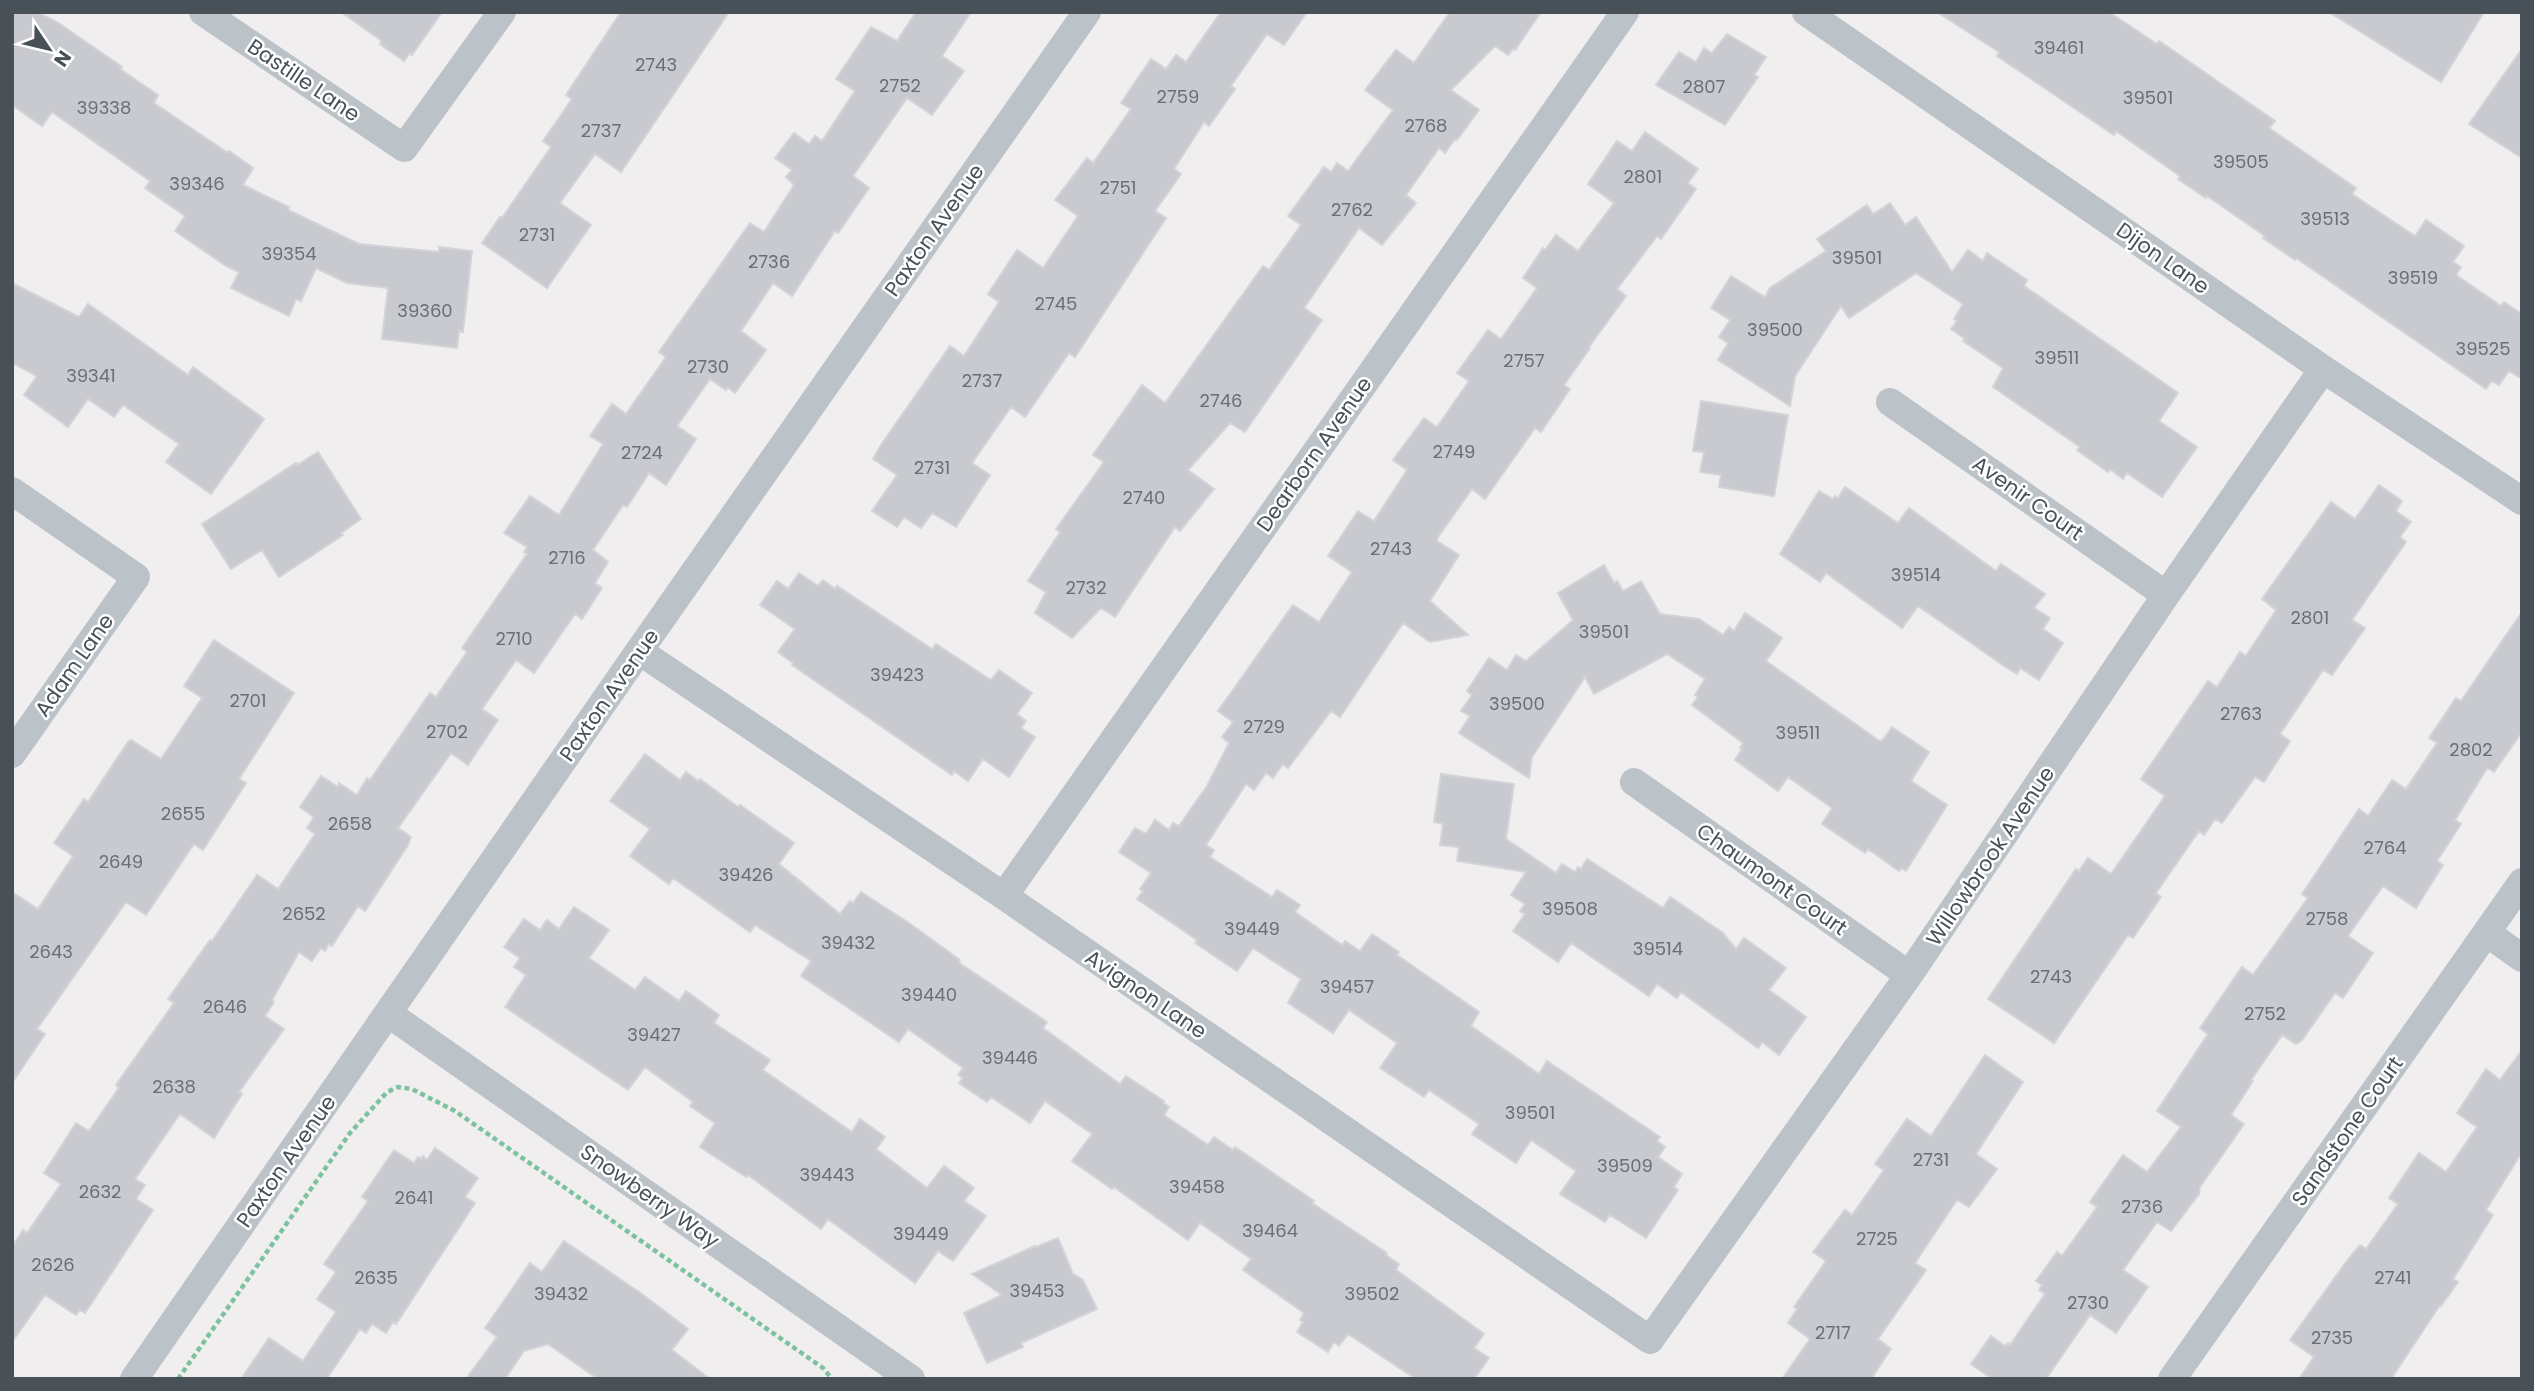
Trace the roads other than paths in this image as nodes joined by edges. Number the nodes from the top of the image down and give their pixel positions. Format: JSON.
{"nodes":[{"id":1,"x":203,"y":12,"type":"edge"},
{"id":2,"x":502,"y":12,"type":"edge"},
{"id":3,"x":1087,"y":12,"type":"edge"},
{"id":4,"x":1625,"y":12,"type":"edge"},
{"id":5,"x":1806,"y":12,"type":"edge"},
{"id":6,"x":2323,"y":369,"type":"junction"},
{"id":7,"x":1891,"y":402,"type":"dead end"},
{"id":8,"x":12,"y":491,"type":"edge"},
{"id":9,"x":2522,"y":501,"type":"edge"},
{"id":10,"x":2166,"y":595,"type":"junction"},
{"id":11,"x":639,"y":651,"type":"junction"},
{"id":12,"x":12,"y":754,"type":"edge"},
{"id":13,"x":1634,"y":782,"type":"dead end"},
{"id":14,"x":2522,"y":882,"type":"edge"},
{"id":15,"x":1004,"y":896,"type":"junction"},
{"id":16,"x":2487,"y":933,"type":"junction"},
{"id":17,"x":2522,"y":958,"type":"edge"},
{"id":18,"x":1909,"y":975,"type":"junction"},
{"id":19,"x":389,"y":1014,"type":"junction"},
{"id":20,"x":1650,"y":1340,"type":"joint"},
{"id":21,"x":134,"y":1379,"type":"edge"},
{"id":22,"x":911,"y":1379,"type":"edge"},
{"id":23,"x":2172,"y":1379,"type":"edge"}],
"edges":[{"from":1,"to":2,"type":"street","name":"Bastille Lane"},
{"from":3,"to":11,"type":"street","name":"Paxton Avenue"},
{"from":4,"to":15,"type":"street","name":"Dearborn Avenue"},
{"from":5,"to":6,"type":"street","name":"Dijon Lane"},
{"from":6,"to":9,"type":"street","name":"Dijon Lane"},
{"from":6,"to":10,"type":"street","name":"Willowbrook Avenue"},
{"from":7,"to":10,"type":"street","name":"Avenir Court"},
{"from":8,"to":12,"type":"street","name":"Adam Lane"},
{"from":10,"to":18,"type":"street","name":"Willowbrook Avenue"},
{"from":11,"to":15,"type":"street","name":"Avignon Lane"},
{"from":11,"to":19,"type":"street","name":"Paxton Avenue"},
{"from":13,"to":18,"type":"street","name":"Chaumont Court"},
{"from":14,"to":16,"type":"street","name":"Sandstone Court"},
{"from":15,"to":20,"type":"street","name":"Avignon Lane"},
{"from":16,"to":17,"type":"street"},
{"from":16,"to":23,"type":"street","name":"Sandstone Court"},
{"from":18,"to":20,"type":"street","name":"Willowbrook Avenue"},
{"from":19,"to":21,"type":"street","name":"Paxton Avenue"},
{"from":19,"to":22,"type":"street","name":"Snowberry Way"}]}
